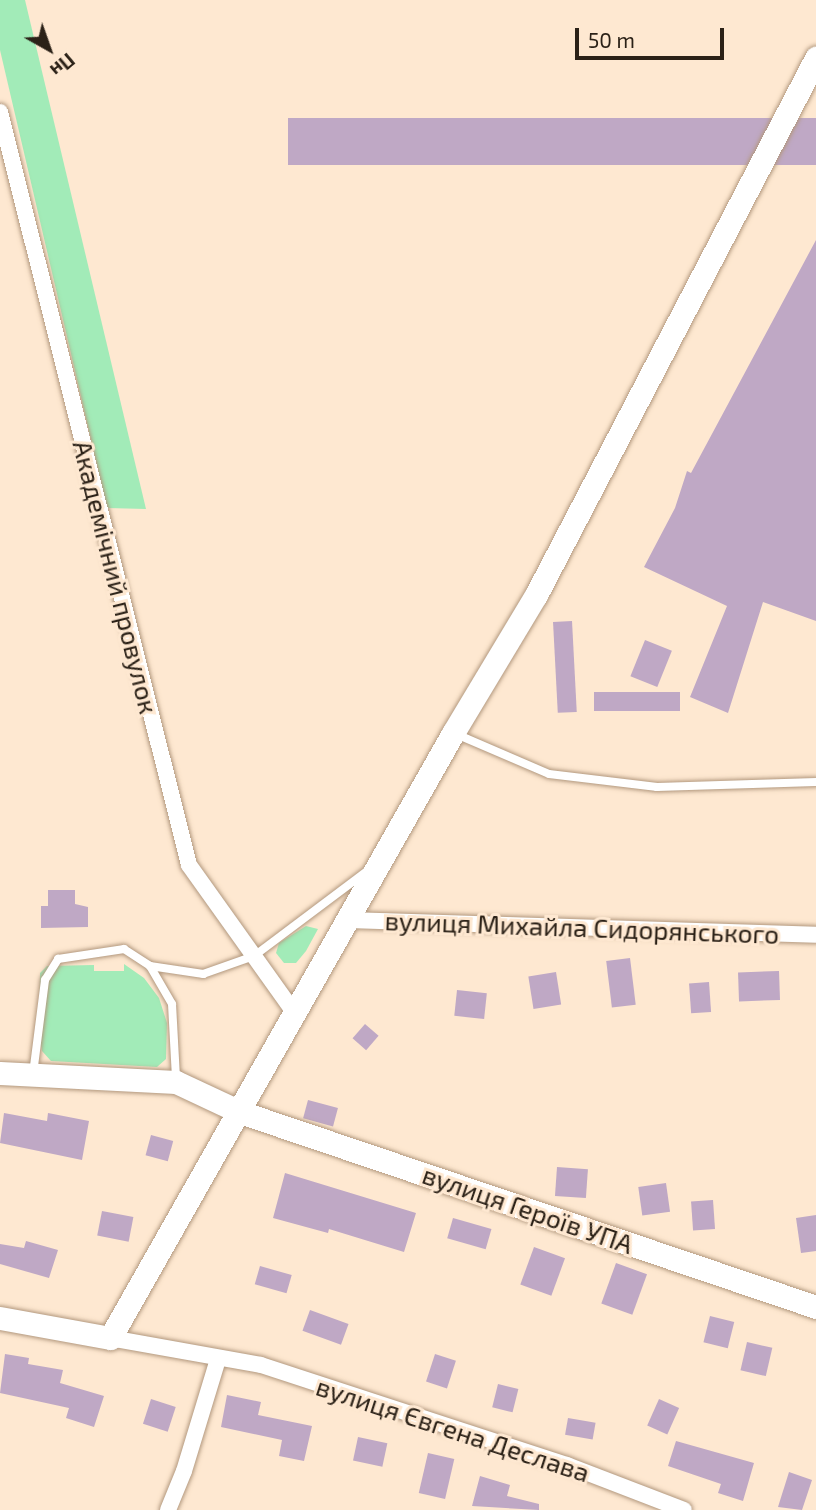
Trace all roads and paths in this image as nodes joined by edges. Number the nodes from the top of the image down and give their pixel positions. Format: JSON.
{"nodes":[{"id":1,"x":816,"y":58,"type":"edge"},
{"id":2,"x":0,"y":112,"type":"edge"},
{"id":3,"x":453,"y":733,"type":"junction"},
{"id":4,"x":816,"y":782,"type":"edge"},
{"id":5,"x":382,"y":859,"type":"junction"},
{"id":6,"x":348,"y":920,"type":"junction"},
{"id":7,"x":816,"y":935,"type":"edge"},
{"id":8,"x":254,"y":956,"type":"junction"},
{"id":9,"x":150,"y":965,"type":"junction"},
{"id":10,"x":294,"y":1013,"type":"junction"},
{"id":11,"x":0,"y":1073,"type":"edge"},
{"id":12,"x":33,"y":1076,"type":"junction"},
{"id":13,"x":176,"y":1082,"type":"junction"},
{"id":14,"x":240,"y":1112,"type":"junction"},
{"id":15,"x":816,"y":1307,"type":"edge"},
{"id":16,"x":0,"y":1318,"type":"edge"},
{"id":17,"x":110,"y":1338,"type":"junction"},
{"id":18,"x":218,"y":1359,"type":"junction"},
{"id":19,"x":168,"y":1510,"type":"edge"},
{"id":20,"x":684,"y":1510,"type":"edge"}],
"edges":[{"from":1,"to":3,"type":"street"},
{"from":2,"to":8,"type":"street","name":"Академічний провулок"},
{"from":3,"to":4,"type":"lane"},
{"from":3,"to":5,"type":"street"},
{"from":5,"to":6,"type":"street"},
{"from":5,"to":8,"type":"lane"},
{"from":6,"to":7,"type":"street","name":"вулиця Михайла Сидорянського"},
{"from":6,"to":10,"type":"street"},
{"from":8,"to":9,"type":"lane"},
{"from":8,"to":10,"type":"street","name":"Академічний провулок"},
{"from":9,"to":12,"type":"lane"},
{"from":9,"to":13,"type":"lane"},
{"from":10,"to":14,"type":"street"},
{"from":11,"to":12,"type":"street"},
{"from":12,"to":13,"type":"street"},
{"from":13,"to":14,"type":"street"},
{"from":14,"to":15,"type":"street","name":"вулиця Героїв УПА"},
{"from":14,"to":17,"type":"street"},
{"from":16,"to":17,"type":"street","name":"вулиця Євгена Деслава"},
{"from":17,"to":18,"type":"street","name":"вулиця Євгена Деслава"},
{"from":18,"to":19,"type":"street"},
{"from":18,"to":20,"type":"street","name":"вулиця Євгена Деслава"}]}
